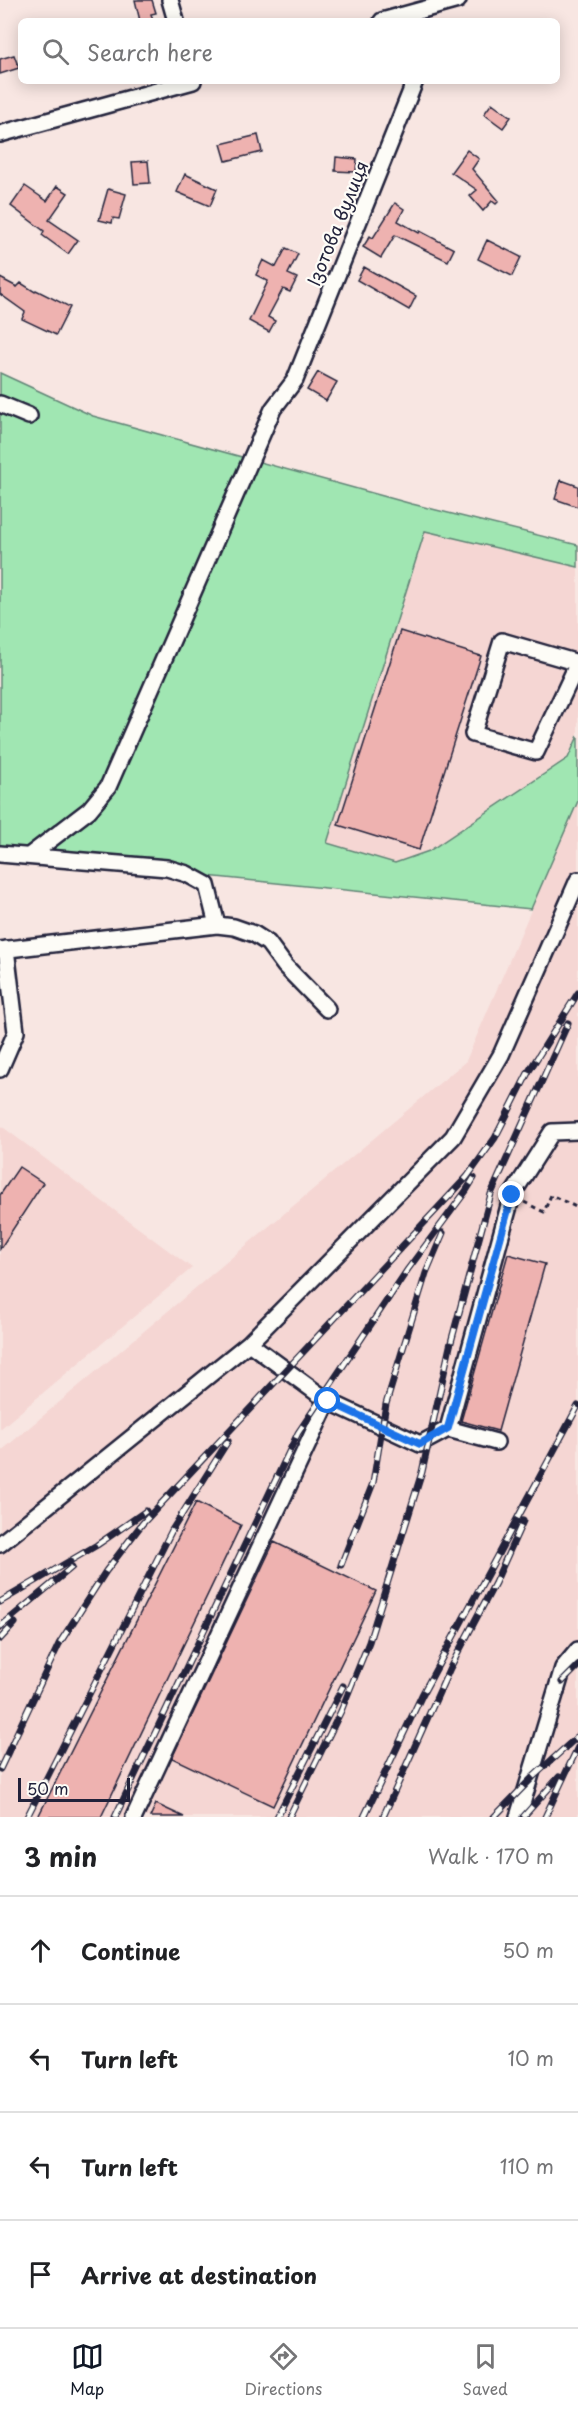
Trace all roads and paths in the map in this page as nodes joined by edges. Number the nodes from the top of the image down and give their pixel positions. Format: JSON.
{"nodes":[{"id":1,"x":170,"y":0,"type":"edge"},
{"id":2,"x":458,"y":0,"type":"edge"},
{"id":3,"x":424,"y":10,"type":"edge"},
{"id":4,"x":175,"y":18,"type":"edge"},
{"id":5,"x":393,"y":18,"type":"edge"},
{"id":6,"x":181,"y":84,"type":"edge"},
{"id":7,"x":414,"y":84,"type":"edge"},
{"id":8,"x":0,"y":134,"type":"edge"},
{"id":9,"x":0,"y":404,"type":"edge"},
{"id":10,"x":29,"y":416,"type":"dead end"},
{"id":11,"x":578,"y":662,"type":"edge"},
{"id":12,"x":0,"y":854,"type":"edge"},
{"id":13,"x":30,"y":856,"type":"junction"},
{"id":14,"x":578,"y":880,"type":"edge"},
{"id":15,"x":217,"y":925,"type":"junction"},
{"id":16,"x":3,"y":949,"type":"edge"},
{"id":17,"x":327,"y":1010,"type":"dead end"},
{"id":18,"x":0,"y":1069,"type":"edge"},
{"id":19,"x":578,"y":1131,"type":"edge"},
{"id":20,"x":512,"y":1195,"type":"junction"},
{"id":21,"x":578,"y":1208,"type":"edge"},
{"id":22,"x":249,"y":1343,"type":"junction"},
{"id":23,"x":328,"y":1401,"type":"junction"},
{"id":24,"x":448,"y":1428,"type":"junction"},
{"id":25,"x":496,"y":1442,"type":"dead end"},
{"id":26,"x":0,"y":1544,"type":"edge"},
{"id":27,"x":578,"y":1650,"type":"edge"},
{"id":28,"x":134,"y":1817,"type":"edge"},
{"id":29,"x":518,"y":1817,"type":"edge"}],
"edges":[{"from":1,"to":4,"type":"street"},
{"from":2,"to":3,"type":"street"},
{"from":3,"to":5,"type":"street"},
{"from":6,"to":8,"type":"street"},
{"from":7,"to":13,"type":"street","name":"Ізотова вулиця"},
{"from":9,"to":10,"type":"street"},
{"from":11,"to":11,"type":"street"},
{"from":12,"to":13,"type":"street"},
{"from":13,"to":15,"type":"street"},
{"from":14,"to":22,"type":"street"},
{"from":15,"to":16,"type":"street"},
{"from":15,"to":17,"type":"street"},
{"from":16,"to":18,"type":"street"},
{"from":19,"to":20,"type":"street"},
{"from":20,"to":21,"type":"path"},
{"from":20,"to":24,"type":"street"},
{"from":22,"to":23,"type":"street"},
{"from":22,"to":26,"type":"street"},
{"from":23,"to":24,"type":"street"},
{"from":23,"to":28,"type":"street"},
{"from":24,"to":25,"type":"street"},
{"from":27,"to":29,"type":"street"}]}
